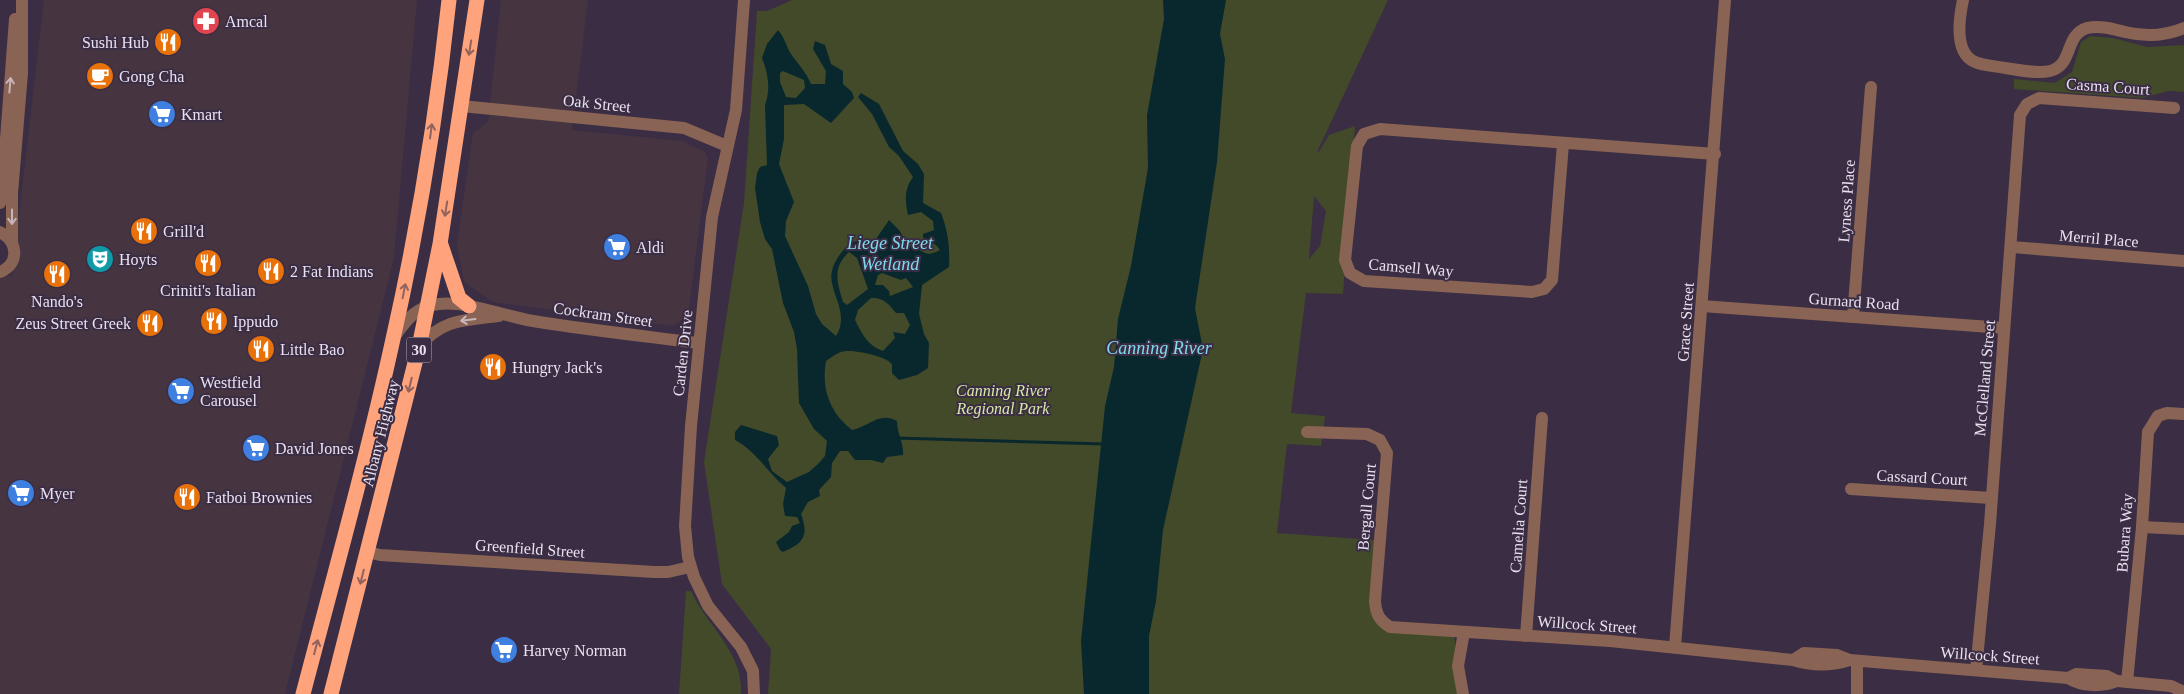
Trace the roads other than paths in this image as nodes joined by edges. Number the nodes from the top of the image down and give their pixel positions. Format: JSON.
{"nodes":[{"id":1,"x":21,"y":0,"type":"edge"},
{"id":2,"x":449,"y":0,"type":"edge"},
{"id":3,"x":478,"y":0,"type":"edge"},
{"id":4,"x":744,"y":0,"type":"edge"},
{"id":5,"x":1725,"y":0,"type":"edge"},
{"id":6,"x":1963,"y":0,"type":"edge"},
{"id":7,"x":2184,"y":28,"type":"edge"},
{"id":8,"x":1871,"y":87,"type":"dead end"},
{"id":9,"x":2039,"y":98,"type":"joint"},
{"id":10,"x":461,"y":106,"type":"junction"},
{"id":11,"x":2174,"y":108,"type":"dead end"},
{"id":12,"x":1563,"y":144,"type":"junction"},
{"id":13,"x":727,"y":146,"type":"junction"},
{"id":14,"x":1715,"y":154,"type":"junction"},
{"id":15,"x":0,"y":203,"type":"edge"},
{"id":16,"x":0,"y":232,"type":"edge"},
{"id":17,"x":12,"y":241,"type":"junction"},
{"id":18,"x":440,"y":244,"type":"junction"},
{"id":19,"x":2012,"y":247,"type":"junction"},
{"id":20,"x":2184,"y":261,"type":"edge"},
{"id":21,"x":0,"y":272,"type":"edge"},
{"id":22,"x":469,"y":306,"type":"junction"},
{"id":23,"x":1702,"y":306,"type":"junction"},
{"id":24,"x":421,"y":310,"type":"junction"},
{"id":25,"x":504,"y":316,"type":"junction"},
{"id":26,"x":1853,"y":317,"type":"junction"},
{"id":27,"x":2004,"y":328,"type":"junction"},
{"id":28,"x":394,"y":339,"type":"junction"},
{"id":29,"x":699,"y":343,"type":"junction"},
{"id":30,"x":419,"y":347,"type":"junction"},
{"id":31,"x":2184,"y":414,"type":"edge"},
{"id":32,"x":1542,"y":418,"type":"dead end"},
{"id":33,"x":1307,"y":432,"type":"dead end"},
{"id":34,"x":1851,"y":489,"type":"dead end"},
{"id":35,"x":1991,"y":498,"type":"junction"},
{"id":36,"x":2142,"y":527,"type":"junction"},
{"id":37,"x":2184,"y":530,"type":"edge"},
{"id":38,"x":368,"y":552,"type":"junction"},
{"id":39,"x":690,"y":567,"type":"junction"},
{"id":40,"x":1381,"y":621,"type":"joint"},
{"id":41,"x":1464,"y":632,"type":"junction"},
{"id":42,"x":1526,"y":636,"type":"junction"},
{"id":43,"x":1676,"y":647,"type":"junction"},
{"id":44,"x":1854,"y":661,"type":"junction"},
{"id":45,"x":1976,"y":670,"type":"junction"},
{"id":46,"x":2122,"y":682,"type":"junction"},
{"id":47,"x":2184,"y":682,"type":"edge"},
{"id":48,"x":2170,"y":686,"type":"junction"},
{"id":49,"x":2184,"y":692,"type":"edge"},
{"id":50,"x":303,"y":694,"type":"edge"},
{"id":51,"x":331,"y":694,"type":"edge"},
{"id":52,"x":754,"y":694,"type":"edge"},
{"id":53,"x":1463,"y":694,"type":"edge"},
{"id":54,"x":1857,"y":694,"type":"edge"}],
"edges":[{"from":15,"to":1,"type":"street","one_way":true},
{"from":1,"to":17,"type":"street","one_way":true},
{"from":28,"to":2,"type":"highway","name":"Albany Highway","number":"30","one_way":true},
{"from":3,"to":10,"type":"highway","name":"Albany Highway","number":"30","one_way":true},
{"from":4,"to":13,"type":"street","name":"Carden Drive"},
{"from":5,"to":14,"type":"street","name":"Grace Street"},
{"from":6,"to":7,"type":"street"},
{"from":8,"to":26,"type":"street","name":"Lyness Place"},
{"from":9,"to":11,"type":"street","name":"Casma Court"},
{"from":9,"to":19,"type":"street","name":"McClelland Street"},
{"from":10,"to":13,"type":"street","name":"Oak Street"},
{"from":10,"to":18,"type":"highway","name":"Albany Highway","number":"30","one_way":true},
{"from":12,"to":12,"type":"street","name":"Camsell Way"},
{"from":12,"to":14,"type":"street","name":"Camsell Way"},
{"from":13,"to":29,"type":"street","name":"Carden Drive"},
{"from":14,"to":23,"type":"street","name":"Grace Street"},
{"from":16,"to":17,"type":"street"},
{"from":17,"to":21,"type":"street"},
{"from":18,"to":22,"type":"highway"},
{"from":18,"to":24,"type":"highway","name":"Albany Highway","number":"30"},
{"from":19,"to":20,"type":"street","name":"Merril Place"},
{"from":19,"to":27,"type":"street","name":"McClelland Street"},
{"from":22,"to":24,"type":"street","name":"Cockram Street"},
{"from":22,"to":25,"type":"street","name":"Cockram Street"},
{"from":23,"to":26,"type":"street","name":"Gurnard Road"},
{"from":23,"to":43,"type":"street","name":"Grace Street"},
{"from":24,"to":28,"type":"street"},
{"from":24,"to":30,"type":"highway","name":"Albany Highway","number":"30"},
{"from":25,"to":29,"type":"street","name":"Cockram Street"},
{"from":25,"to":30,"type":"street","name":"Cockram Street","one_way":true},
{"from":26,"to":27,"type":"street","name":"Gurnard Road"},
{"from":27,"to":35,"type":"street","name":"McClelland Street"},
{"from":50,"to":28,"type":"highway","name":"Albany Highway","number":"30","one_way":true},
{"from":29,"to":39,"type":"street","name":"Carden Drive"},
{"from":30,"to":38,"type":"highway","name":"Albany Highway","number":"30","one_way":true},
{"from":31,"to":36,"type":"street","name":"Bubara Way"},
{"from":32,"to":42,"type":"street","name":"Camelia Court"},
{"from":33,"to":40,"type":"street","name":"Bergall Court"},
{"from":34,"to":35,"type":"street","name":"Cassard Court"},
{"from":35,"to":45,"type":"street","name":"McClelland Street"},
{"from":36,"to":37,"type":"street"},
{"from":36,"to":46,"type":"street","name":"Bubara Way"},
{"from":38,"to":39,"type":"street","name":"Greenfield Street"},
{"from":38,"to":51,"type":"highway","name":"Albany Highway","number":"30","one_way":true},
{"from":39,"to":52,"type":"street","name":"Carden Drive"},
{"from":40,"to":41,"type":"street","name":"Willcock Street"},
{"from":41,"to":42,"type":"street","name":"Willcock Street"},
{"from":41,"to":53,"type":"street"},
{"from":42,"to":43,"type":"street","name":"Willcock Street"},
{"from":43,"to":44,"type":"street","name":"Willcock Street"},
{"from":44,"to":45,"type":"street","name":"Willcock Street"},
{"from":44,"to":54,"type":"street"},
{"from":45,"to":46,"type":"street","name":"Willcock Street"},
{"from":46,"to":48,"type":"street","name":"Willcock Street"},
{"from":47,"to":48,"type":"street","name":"Willcock Street"},
{"from":48,"to":49,"type":"street","name":"Willcock Street"}]}
